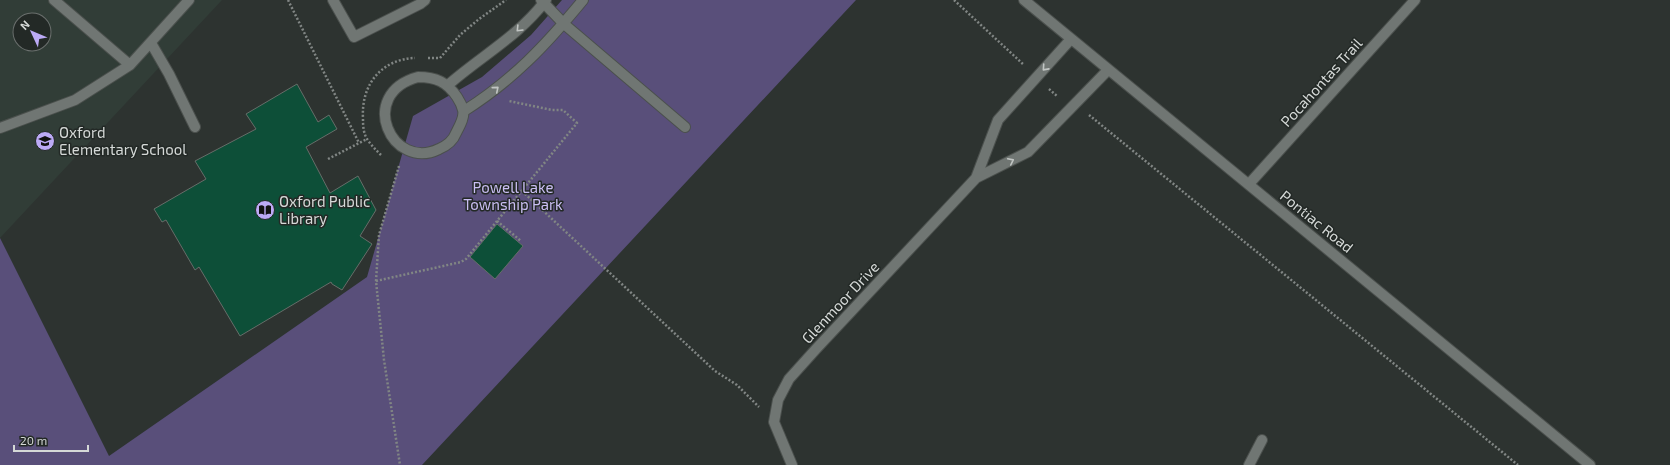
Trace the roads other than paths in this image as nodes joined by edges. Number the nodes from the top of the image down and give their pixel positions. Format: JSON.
{"nodes":[{"id":1,"x":54,"y":0,"type":"edge"},
{"id":2,"x":190,"y":0,"type":"edge"},
{"id":3,"x":333,"y":0,"type":"edge"},
{"id":4,"x":425,"y":0,"type":"edge"},
{"id":5,"x":583,"y":0,"type":"edge"},
{"id":6,"x":1024,"y":0,"type":"edge"},
{"id":7,"x":1415,"y":0,"type":"edge"},
{"id":8,"x":543,"y":1,"type":"edge"},
{"id":9,"x":564,"y":24,"type":"junction"},
{"id":10,"x":1071,"y":39,"type":"junction"},
{"id":11,"x":151,"y":43,"type":"junction"},
{"id":12,"x":130,"y":65,"type":"junction"},
{"id":13,"x":1108,"y":70,"type":"junction"},
{"id":14,"x":448,"y":85,"type":"junction"},
{"id":15,"x":464,"y":111,"type":"junction"},
{"id":16,"x":195,"y":127,"type":"dead end"},
{"id":17,"x":685,"y":127,"type":"dead end"},
{"id":18,"x":0,"y":128,"type":"edge"},
{"id":19,"x":976,"y":178,"type":"junction"},
{"id":20,"x":1249,"y":184,"type":"junction"},
{"id":21,"x":1262,"y":440,"type":"dead end"},
{"id":22,"x":792,"y":465,"type":"edge"},
{"id":23,"x":1249,"y":465,"type":"edge"},
{"id":24,"x":1590,"y":465,"type":"edge"}],
"edges":[{"from":1,"to":12,"type":"street"},
{"from":2,"to":11,"type":"street"},
{"from":3,"to":4,"type":"street"},
{"from":5,"to":9,"type":"street"},
{"from":6,"to":10,"type":"street","name":"Pontiac Road"},
{"from":7,"to":20,"type":"street","name":"Pocahontas Trail"},
{"from":8,"to":9,"type":"street"},
{"from":8,"to":14,"type":"street","one_way":true},
{"from":15,"to":9,"type":"street","one_way":true},
{"from":9,"to":17,"type":"street"},
{"from":10,"to":13,"type":"street","name":"Pontiac Road"},
{"from":10,"to":19,"type":"street","name":"Glenmoor Drive","one_way":true},
{"from":11,"to":12,"type":"street"},
{"from":11,"to":16,"type":"street"},
{"from":12,"to":18,"type":"street"},
{"from":19,"to":13,"type":"street","name":"Glenmoor Drive","one_way":true},
{"from":13,"to":20,"type":"street","name":"Pontiac Road"},
{"from":14,"to":15,"type":"street"},
{"from":14,"to":15,"type":"street"},
{"from":19,"to":22,"type":"street","name":"Glenmoor Drive"},
{"from":20,"to":24,"type":"street","name":"Pontiac Road"},
{"from":21,"to":23,"type":"street"}]}
